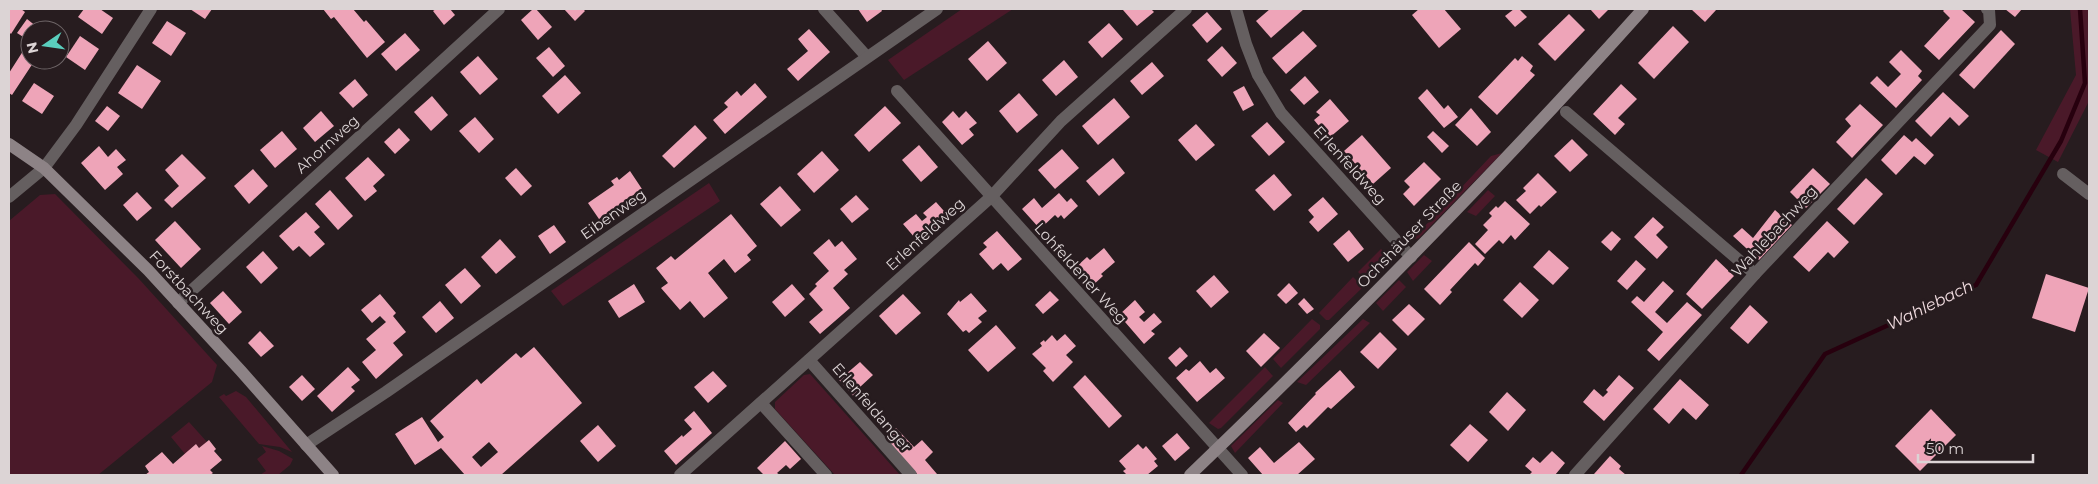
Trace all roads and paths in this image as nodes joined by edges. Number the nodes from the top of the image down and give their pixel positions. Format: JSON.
{"nodes":[{"id":1,"x":151,"y":9,"type":"edge"},
{"id":2,"x":499,"y":9,"type":"edge"},
{"id":3,"x":824,"y":9,"type":"edge"},
{"id":4,"x":938,"y":9,"type":"edge"},
{"id":5,"x":1186,"y":9,"type":"edge"},
{"id":6,"x":1236,"y":9,"type":"edge"},
{"id":7,"x":1643,"y":9,"type":"edge"},
{"id":8,"x":1987,"y":9,"type":"edge"},
{"id":9,"x":867,"y":57,"type":"junction"},
{"id":10,"x":897,"y":91,"type":"dead end"},
{"id":11,"x":1566,"y":112,"type":"dead end"},
{"id":12,"x":9,"y":144,"type":"edge"},
{"id":13,"x":44,"y":168,"type":"junction"},
{"id":14,"x":2063,"y":174,"type":"dead end"},
{"id":15,"x":2089,"y":194,"type":"edge"},
{"id":16,"x":990,"y":196,"type":"junction"},
{"id":17,"x":9,"y":197,"type":"edge"},
{"id":18,"x":1410,"y":257,"type":"junction"},
{"id":19,"x":1755,"y":274,"type":"junction"},
{"id":20,"x":178,"y":303,"type":"junction"},
{"id":21,"x":809,"y":360,"type":"junction"},
{"id":22,"x":761,"y":403,"type":"junction"},
{"id":23,"x":306,"y":445,"type":"junction"},
{"id":24,"x":1218,"y":448,"type":"junction"},
{"id":25,"x":332,"y":475,"type":"edge"},
{"id":26,"x":680,"y":475,"type":"edge"},
{"id":27,"x":826,"y":475,"type":"edge"},
{"id":28,"x":911,"y":475,"type":"edge"},
{"id":29,"x":1190,"y":475,"type":"edge"},
{"id":30,"x":1242,"y":475,"type":"edge"},
{"id":31,"x":1575,"y":475,"type":"edge"}],
"edges":[{"from":1,"to":13,"type":"street"},
{"from":2,"to":20,"type":"street","name":"Ahornweg"},
{"from":3,"to":9,"type":"street"},
{"from":4,"to":9,"type":"street","name":"Eibenweg"},
{"from":5,"to":16,"type":"street","name":"Erlenfeldweg"},
{"from":6,"to":18,"type":"street","name":"Erlenfeldweg"},
{"from":7,"to":18,"type":"main road","name":"Ochshäuser Straße"},
{"from":8,"to":19,"type":"street","name":"Wahlebachweg"},
{"from":9,"to":23,"type":"street","name":"Eibenweg"},
{"from":10,"to":16,"type":"street","name":"Lohfeldener Weg"},
{"from":11,"to":19,"type":"street"},
{"from":12,"to":13,"type":"main road","name":"Forstbachweg"},
{"from":13,"to":17,"type":"street"},
{"from":13,"to":20,"type":"main road","name":"Forstbachweg"},
{"from":14,"to":15,"type":"street"},
{"from":16,"to":21,"type":"street","name":"Erlenfeldweg"},
{"from":16,"to":24,"type":"street","name":"Lohfeldener Weg"},
{"from":18,"to":24,"type":"main road","name":"Ochshäuser Straße"},
{"from":19,"to":31,"type":"street","name":"Wahlebachweg"},
{"from":20,"to":23,"type":"main road","name":"Forstbachweg"},
{"from":21,"to":22,"type":"street","name":"Erlenfeldweg"},
{"from":21,"to":28,"type":"street","name":"Erlenfeldanger"},
{"from":22,"to":26,"type":"street","name":"Erlenfeldweg"},
{"from":22,"to":27,"type":"street"},
{"from":23,"to":25,"type":"main road","name":"Forstbachweg"},
{"from":24,"to":29,"type":"main road","name":"Ochshäuser Straße"},
{"from":24,"to":30,"type":"street","name":"Lohfeldener Weg"}]}
